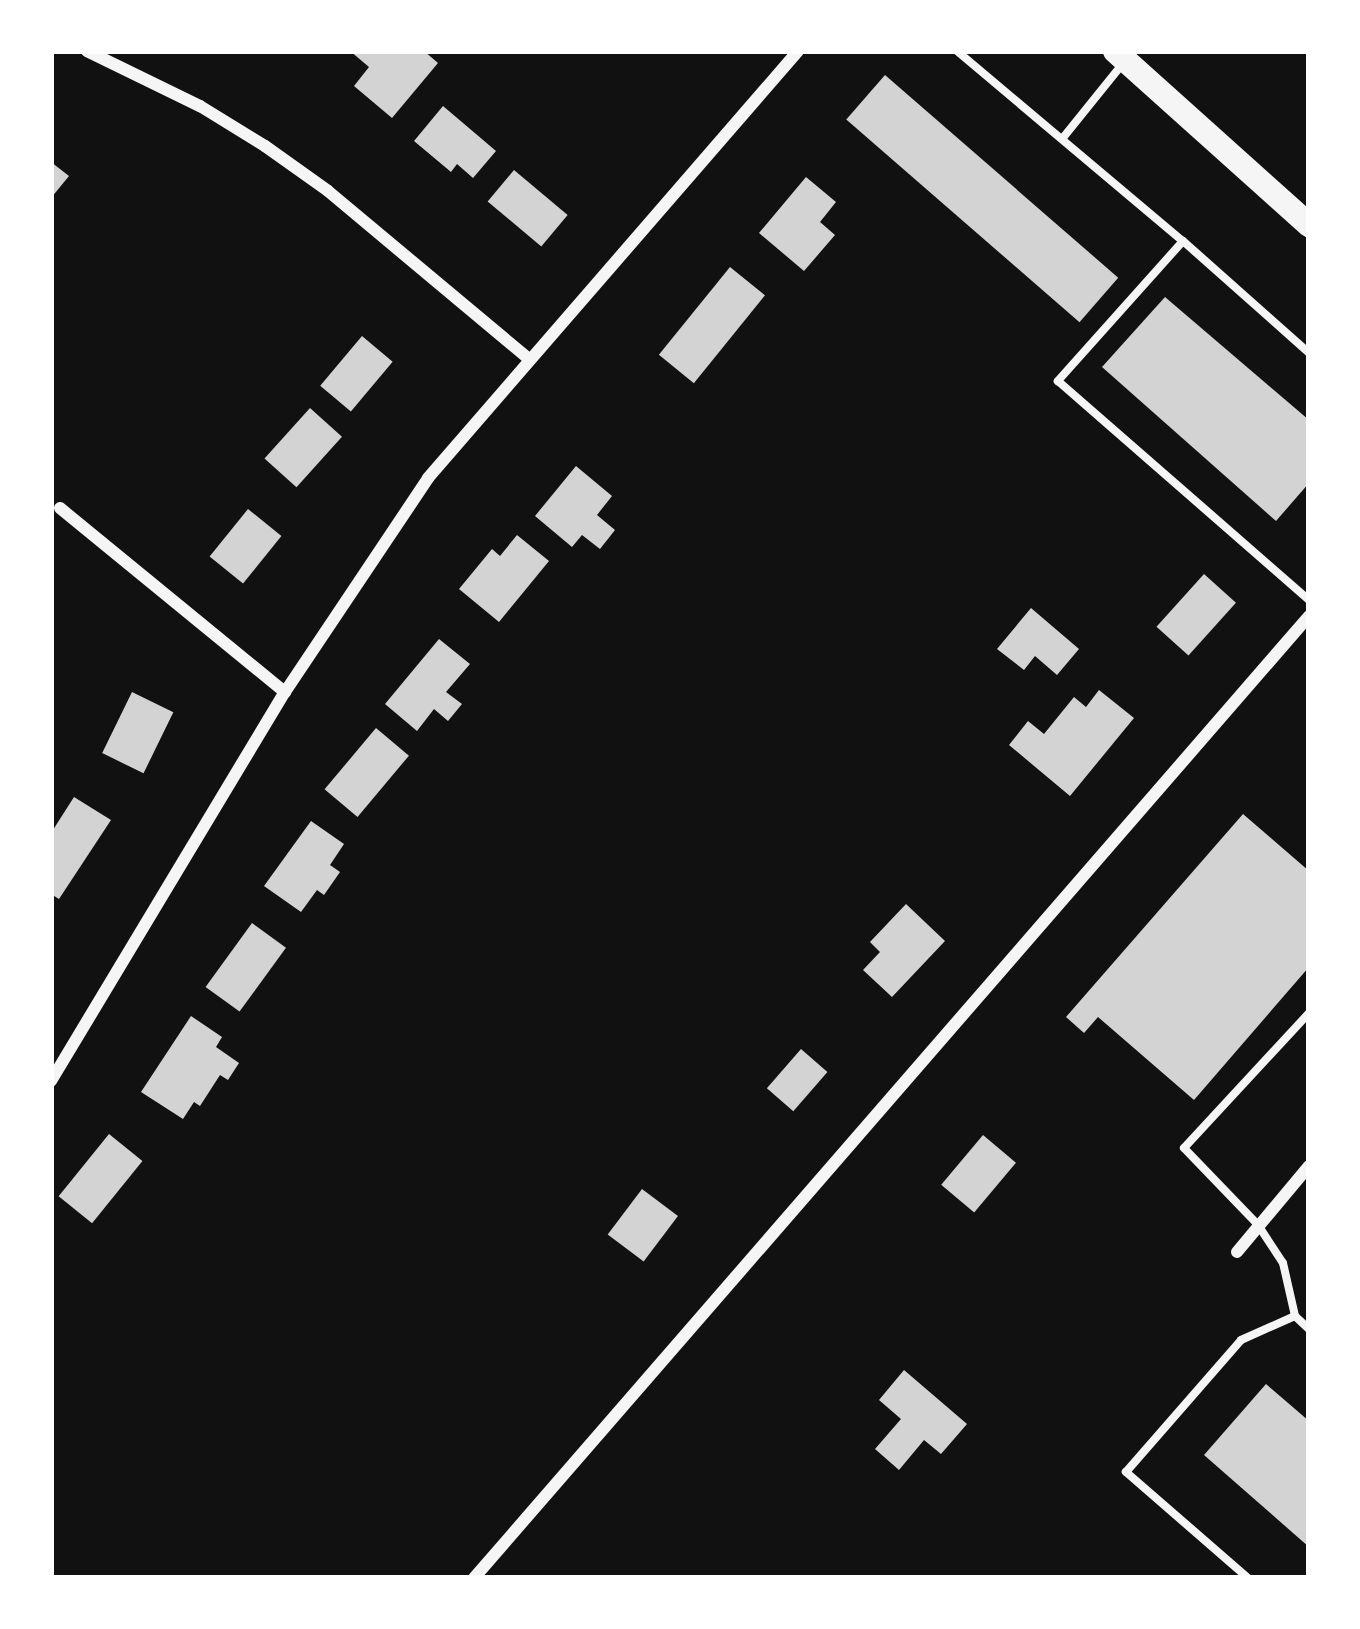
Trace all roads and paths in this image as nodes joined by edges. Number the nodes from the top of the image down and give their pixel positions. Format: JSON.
{"nodes":[{"id":1,"x":87,"y":51,"type":"edge"},
{"id":2,"x":798,"y":51,"type":"edge"},
{"id":3,"x":957,"y":51,"type":"edge"},
{"id":4,"x":1121,"y":56,"type":"edge"},
{"id":5,"x":1061,"y":139,"type":"junction"},
{"id":6,"x":1309,"y":225,"type":"edge"},
{"id":7,"x":1183,"y":241,"type":"junction"},
{"id":8,"x":1309,"y":353,"type":"edge"},
{"id":9,"x":530,"y":360,"type":"junction"},
{"id":10,"x":59,"y":508,"type":"dead end"},
{"id":11,"x":1309,"y":600,"type":"edge"},
{"id":12,"x":1309,"y":616,"type":"edge"},
{"id":13,"x":285,"y":692,"type":"junction"},
{"id":14,"x":1309,"y":1013,"type":"edge"},
{"id":15,"x":51,"y":1081,"type":"edge"},
{"id":16,"x":1309,"y":1166,"type":"edge"},
{"id":17,"x":1258,"y":1225,"type":"junction"},
{"id":18,"x":1237,"y":1252,"type":"dead end"},
{"id":19,"x":1295,"y":1316,"type":"junction"},
{"id":20,"x":1309,"y":1329,"type":"edge"},
{"id":21,"x":474,"y":1578,"type":"edge"},
{"id":22,"x":1248,"y":1578,"type":"edge"}],
"edges":[{"from":1,"to":9,"type":"street"},
{"from":2,"to":9,"type":"street"},
{"from":3,"to":5,"type":"lane"},
{"from":4,"to":5,"type":"lane"},
{"from":4,"to":6,"type":"main road"},
{"from":5,"to":7,"type":"lane"},
{"from":7,"to":8,"type":"lane"},
{"from":7,"to":11,"type":"lane"},
{"from":9,"to":13,"type":"street"},
{"from":10,"to":13,"type":"street"},
{"from":12,"to":21,"type":"street"},
{"from":13,"to":15,"type":"street"},
{"from":14,"to":17,"type":"lane"},
{"from":16,"to":17,"type":"street"},
{"from":17,"to":18,"type":"street"},
{"from":17,"to":19,"type":"lane"},
{"from":19,"to":20,"type":"lane"},
{"from":19,"to":22,"type":"lane"}]}
